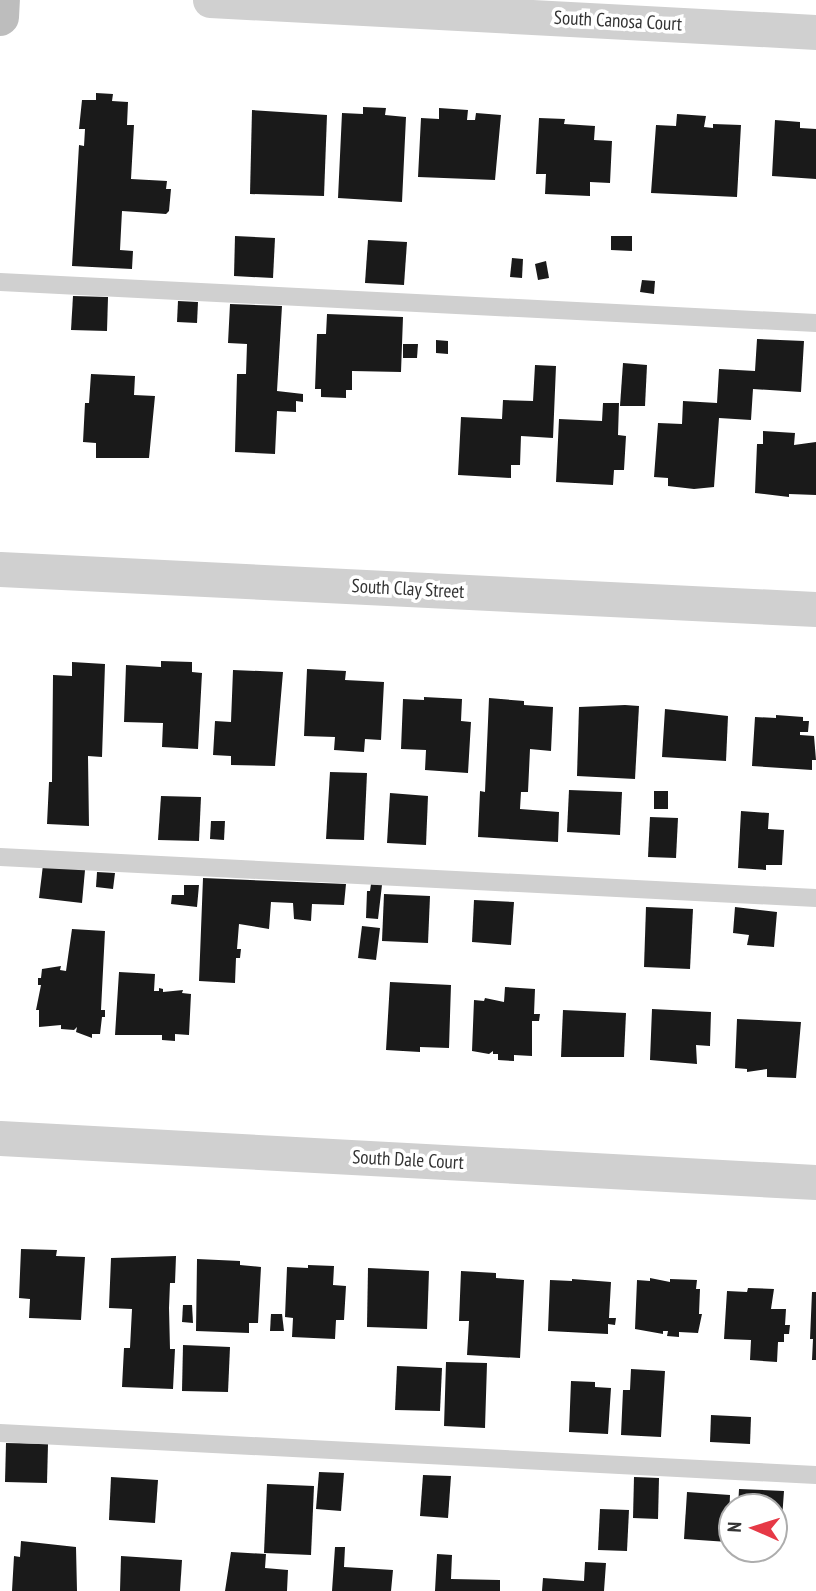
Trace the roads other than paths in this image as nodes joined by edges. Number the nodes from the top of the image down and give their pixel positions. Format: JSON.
{"nodes":[{"id":1,"x":1,"y":0,"type":"edge"},
{"id":2,"x":210,"y":0,"type":"edge"},
{"id":3,"x":0,"y":17,"type":"edge"},
{"id":4,"x":816,"y":32,"type":"edge"},
{"id":5,"x":0,"y":282,"type":"edge"},
{"id":6,"x":816,"y":323,"type":"edge"},
{"id":7,"x":0,"y":569,"type":"edge"},
{"id":8,"x":816,"y":609,"type":"edge"},
{"id":9,"x":0,"y":857,"type":"edge"},
{"id":10,"x":816,"y":898,"type":"edge"},
{"id":11,"x":0,"y":1138,"type":"edge"},
{"id":12,"x":816,"y":1182,"type":"edge"},
{"id":13,"x":0,"y":1433,"type":"edge"},
{"id":14,"x":816,"y":1475,"type":"edge"}],
"edges":[{"from":1,"to":3,"type":"street"},
{"from":2,"to":4,"type":"street","name":"South Canosa Court"},
{"from":5,"to":6,"type":"lane"},
{"from":7,"to":8,"type":"street","name":"South Clay Street"},
{"from":9,"to":10,"type":"lane"},
{"from":11,"to":12,"type":"street","name":"South Dale Court"},
{"from":13,"to":14,"type":"lane"}]}
